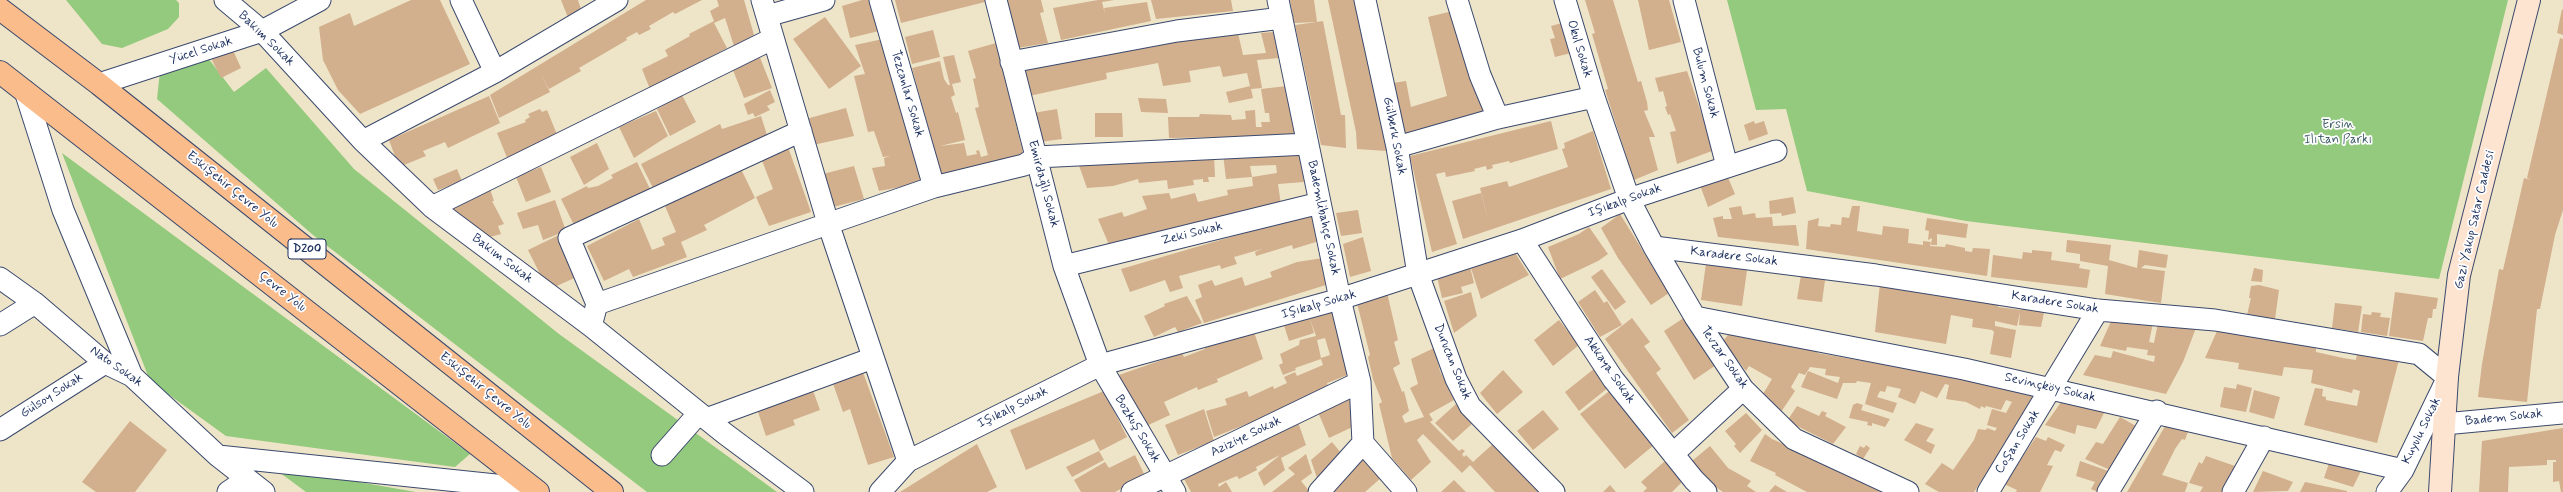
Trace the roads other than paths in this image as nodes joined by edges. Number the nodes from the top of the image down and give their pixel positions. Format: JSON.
{"nodes":[{"id":1,"x":225,"y":0,"type":"edge"},
{"id":2,"x":461,"y":0,"type":"edge"},
{"id":3,"x":617,"y":0,"type":"edge"},
{"id":4,"x":824,"y":0,"type":"edge"},
{"id":5,"x":880,"y":0,"type":"edge"},
{"id":6,"x":996,"y":0,"type":"edge"},
{"id":7,"x":1365,"y":0,"type":"edge"},
{"id":8,"x":1458,"y":0,"type":"edge"},
{"id":9,"x":1565,"y":0,"type":"edge"},
{"id":10,"x":1684,"y":0,"type":"edge"},
{"id":11,"x":2529,"y":0,"type":"edge"},
{"id":12,"x":2539,"y":0,"type":"edge"},
{"id":13,"x":310,"y":2,"type":"edge"},
{"id":14,"x":764,"y":8,"type":"edge"},
{"id":15,"x":0,"y":9,"type":"edge"},
{"id":16,"x":1280,"y":9,"type":"edge"},
{"id":17,"x":262,"y":31,"type":"junction"},
{"id":18,"x":772,"y":39,"type":"junction"},
{"id":19,"x":1011,"y":62,"type":"junction"},
{"id":20,"x":0,"y":72,"type":"edge"},
{"id":21,"x":495,"y":72,"type":"junction"},
{"id":22,"x":99,"y":84,"type":"junction"},
{"id":23,"x":25,"y":91,"type":"junction"},
{"id":24,"x":1594,"y":97,"type":"junction"},
{"id":25,"x":1498,"y":118,"type":"junction"},
{"id":26,"x":800,"y":131,"type":"junction"},
{"id":27,"x":363,"y":141,"type":"junction"},
{"id":28,"x":1308,"y":144,"type":"junction"},
{"id":29,"x":1397,"y":147,"type":"junction"},
{"id":30,"x":1776,"y":151,"type":"dead end"},
{"id":31,"x":1036,"y":157,"type":"junction"},
{"id":32,"x":1727,"y":166,"type":"junction"},
{"id":33,"x":934,"y":187,"type":"junction"},
{"id":34,"x":1629,"y":199,"type":"junction"},
{"id":35,"x":1320,"y":203,"type":"junction"},
{"id":36,"x":432,"y":207,"type":"junction"},
{"id":37,"x":828,"y":223,"type":"junction"},
{"id":38,"x":1522,"y":240,"type":"junction"},
{"id":39,"x":1654,"y":247,"type":"junction"},
{"id":40,"x":1064,"y":266,"type":"junction"},
{"id":41,"x":1418,"y":274,"type":"junction"},
{"id":42,"x":0,"y":278,"type":"edge"},
{"id":43,"x":1340,"y":299,"type":"junction"},
{"id":44,"x":35,"y":303,"type":"junction"},
{"id":45,"x":597,"y":304,"type":"junction"},
{"id":46,"x":2098,"y":310,"type":"junction"},
{"id":47,"x":1695,"y":317,"type":"junction"},
{"id":48,"x":0,"y":325,"type":"edge"},
{"id":49,"x":591,"y":326,"type":"junction"},
{"id":50,"x":874,"y":358,"type":"junction"},
{"id":51,"x":105,"y":363,"type":"junction"},
{"id":52,"x":1100,"y":365,"type":"junction"},
{"id":53,"x":132,"y":376,"type":"junction"},
{"id":54,"x":2453,"y":378,"type":"junction"},
{"id":55,"x":1360,"y":382,"type":"junction"},
{"id":56,"x":2051,"y":388,"type":"junction"},
{"id":57,"x":1743,"y":389,"type":"junction"},
{"id":58,"x":2157,"y":411,"type":"junction"},
{"id":59,"x":2563,"y":412,"type":"edge"},
{"id":60,"x":702,"y":416,"type":"junction"},
{"id":61,"x":2450,"y":423,"type":"junction"},
{"id":62,"x":0,"y":430,"type":"edge"},
{"id":63,"x":2264,"y":437,"type":"junction"},
{"id":64,"x":1363,"y":442,"type":"junction"},
{"id":65,"x":1673,"y":454,"type":"junction"},
{"id":66,"x":662,"y":455,"type":"dead end"},
{"id":67,"x":218,"y":456,"type":"junction"},
{"id":68,"x":908,"y":461,"type":"junction"},
{"id":69,"x":2403,"y":470,"type":"junction"},
{"id":70,"x":247,"y":479,"type":"junction"},
{"id":71,"x":1170,"y":484,"type":"edge"},
{"id":72,"x":1694,"y":488,"type":"edge"},
{"id":73,"x":536,"y":491,"type":"edge"},
{"id":74,"x":228,"y":492,"type":"edge"},
{"id":75,"x":264,"y":492,"type":"edge"},
{"id":76,"x":612,"y":492,"type":"edge"},
{"id":77,"x":803,"y":492,"type":"edge"},
{"id":78,"x":880,"y":492,"type":"edge"},
{"id":79,"x":1132,"y":492,"type":"edge"},
{"id":80,"x":1319,"y":492,"type":"edge"},
{"id":81,"x":1406,"y":492,"type":"edge"},
{"id":82,"x":1554,"y":492,"type":"edge"},
{"id":83,"x":1908,"y":492,"type":"edge"},
{"id":84,"x":1988,"y":492,"type":"edge"},
{"id":85,"x":2108,"y":492,"type":"edge"},
{"id":86,"x":2233,"y":492,"type":"edge"},
{"id":87,"x":2387,"y":492,"type":"edge"},
{"id":88,"x":2440,"y":492,"type":"edge"},
{"id":89,"x":2454,"y":492,"type":"edge"}],
"edges":[{"from":1,"to":17,"type":"street","name":"Bakım Sokak"},
{"from":2,"to":21,"type":"street"},
{"from":3,"to":21,"type":"street"},
{"from":4,"to":14,"type":"street"},
{"from":5,"to":33,"type":"street","name":"Tezcanlar Sokak"},
{"from":6,"to":19,"type":"street","name":"Emirdağlı Sokak"},
{"from":7,"to":29,"type":"street","name":"Gülberk Sokak"},
{"from":8,"to":25,"type":"street"},
{"from":9,"to":24,"type":"street","name":"Okul Sokak"},
{"from":10,"to":32,"type":"street","name":"Bulum Sokak"},
{"from":11,"to":54,"type":"main road","name":"Gazi Yakup Satar Caddesi"},
{"from":12,"to":54,"type":"main road","name":"Gazi Yakup Satar Caddesi"},
{"from":13,"to":17,"type":"street","name":"Yücel Sokak"},
{"from":14,"to":18,"type":"street"},
{"from":15,"to":22,"type":"highway","name":"Eskişehir Çevre Yolu","number":"D200"},
{"from":16,"to":19,"type":"street"},
{"from":16,"to":28,"type":"street","name":"Bademlibahçe Sokak"},
{"from":17,"to":22,"type":"street","name":"Yücel Sokak"},
{"from":17,"to":27,"type":"street","name":"Bakım Sokak"},
{"from":18,"to":26,"type":"street"},
{"from":18,"to":36,"type":"street"},
{"from":19,"to":31,"type":"street","name":"Emirdağlı Sokak"},
{"from":20,"to":23,"type":"highway"},
{"from":21,"to":27,"type":"street"},
{"from":22,"to":76,"type":"highway","name":"Eskişehir Çevre Yolu","number":"D200"},
{"from":23,"to":53,"type":"street"},
{"from":23,"to":73,"type":"highway","name":"Çevre Yolu"},
{"from":24,"to":25,"type":"street"},
{"from":24,"to":34,"type":"street","name":"Okul Sokak"},
{"from":25,"to":29,"type":"street"},
{"from":26,"to":37,"type":"street"},
{"from":26,"to":45,"type":"street"},
{"from":27,"to":36,"type":"street","name":"Bakım Sokak"},
{"from":28,"to":31,"type":"street"},
{"from":28,"to":35,"type":"street","name":"Bademlibahçe Sokak"},
{"from":29,"to":41,"type":"street","name":"Gülberk Sokak"},
{"from":30,"to":32,"type":"street","name":"Işıkalp Sokak"},
{"from":31,"to":33,"type":"street"},
{"from":31,"to":40,"type":"street","name":"Emirdağlı Sokak"},
{"from":32,"to":34,"type":"street","name":"Işıkalp Sokak"},
{"from":33,"to":37,"type":"street"},
{"from":34,"to":38,"type":"street","name":"Işıkalp Sokak"},
{"from":34,"to":39,"type":"street","name":"Tevzar Sokak"},
{"from":35,"to":40,"type":"street","name":"Zeki Sokak"},
{"from":35,"to":43,"type":"street","name":"Bademlibahçe Sokak"},
{"from":36,"to":49,"type":"street","name":"Bakım Sokak"},
{"from":37,"to":45,"type":"street"},
{"from":37,"to":50,"type":"street"},
{"from":38,"to":41,"type":"street","name":"Işıkalp Sokak"},
{"from":38,"to":65,"type":"street","name":"Akkaya Sokak"},
{"from":39,"to":46,"type":"street","name":"Karadere Sokak"},
{"from":39,"to":47,"type":"street","name":"Tevzar Sokak"},
{"from":40,"to":52,"type":"street","name":"Emirdağlı Sokak"},
{"from":41,"to":43,"type":"street","name":"Işıkalp Sokak"},
{"from":41,"to":82,"type":"street","name":"Durucan Sokak"},
{"from":42,"to":44,"type":"street","name":"Nato Sokak"},
{"from":43,"to":52,"type":"street","name":"Işıkalp Sokak"},
{"from":43,"to":55,"type":"street","name":"Bademlibahçe Sokak"},
{"from":44,"to":48,"type":"street"},
{"from":44,"to":51,"type":"street","name":"Nato Sokak"},
{"from":45,"to":49,"type":"street"},
{"from":46,"to":54,"type":"street","name":"Karadere Sokak"},
{"from":46,"to":56,"type":"street","name":"Coşan Sokak"},
{"from":47,"to":56,"type":"street","name":"Sevinçköy Sokak"},
{"from":47,"to":57,"type":"street","name":"Tevzar Sokak"},
{"from":49,"to":60,"type":"street","name":"Bakım Sokak"},
{"from":50,"to":60,"type":"street"},
{"from":50,"to":68,"type":"street"},
{"from":51,"to":53,"type":"street","name":"Nato Sokak"},
{"from":51,"to":62,"type":"street","name":"Gülsoy Sokak"},
{"from":52,"to":68,"type":"street","name":"Işıkalp Sokak"},
{"from":52,"to":71,"type":"street","name":"Bozkuş Sokak"},
{"from":53,"to":67,"type":"street","name":"Nato Sokak"},
{"from":54,"to":61,"type":"main road","name":"Gazi Yakup Satar Caddesi"},
{"from":54,"to":69,"type":"street","name":"Kuyulu Sokak"},
{"from":55,"to":64,"type":"street","name":"Bademlibahçe Sokak"},
{"from":55,"to":71,"type":"street","name":"Aziziye Sokak"},
{"from":56,"to":58,"type":"street","name":"Sevinçköy Sokak"},
{"from":56,"to":84,"type":"street","name":"Coşan Sokak"},
{"from":57,"to":65,"type":"street"},
{"from":57,"to":83,"type":"street","name":"Tevzar Sokak"},
{"from":58,"to":63,"type":"street","name":"Sevinçköy Sokak"},
{"from":58,"to":85,"type":"street"},
{"from":59,"to":61,"type":"street","name":"Badem Sokak"},
{"from":60,"to":66,"type":"street"},
{"from":60,"to":77,"type":"street","name":"Bakım Sokak"},
{"from":61,"to":88,"type":"main road","name":"Gazi Yakup Satar Caddesi"},
{"from":61,"to":89,"type":"main road","name":"Gazi Yakup Satar Caddesi"},
{"from":63,"to":69,"type":"street","name":"Sevinçköy Sokak"},
{"from":63,"to":86,"type":"street"},
{"from":64,"to":80,"type":"street"},
{"from":64,"to":81,"type":"street"},
{"from":65,"to":72,"type":"street","name":"Akkaya Sokak"},
{"from":67,"to":70,"type":"street","name":"Nato Sokak"},
{"from":67,"to":73,"type":"street"},
{"from":68,"to":78,"type":"street","name":"Işıkalp Sokak"},
{"from":69,"to":87,"type":"street","name":"Kuyulu Sokak"},
{"from":70,"to":74,"type":"street"},
{"from":70,"to":75,"type":"street","name":"Nato Sokak"},
{"from":71,"to":79,"type":"street","name":"Aziziye Sokak"}]}
